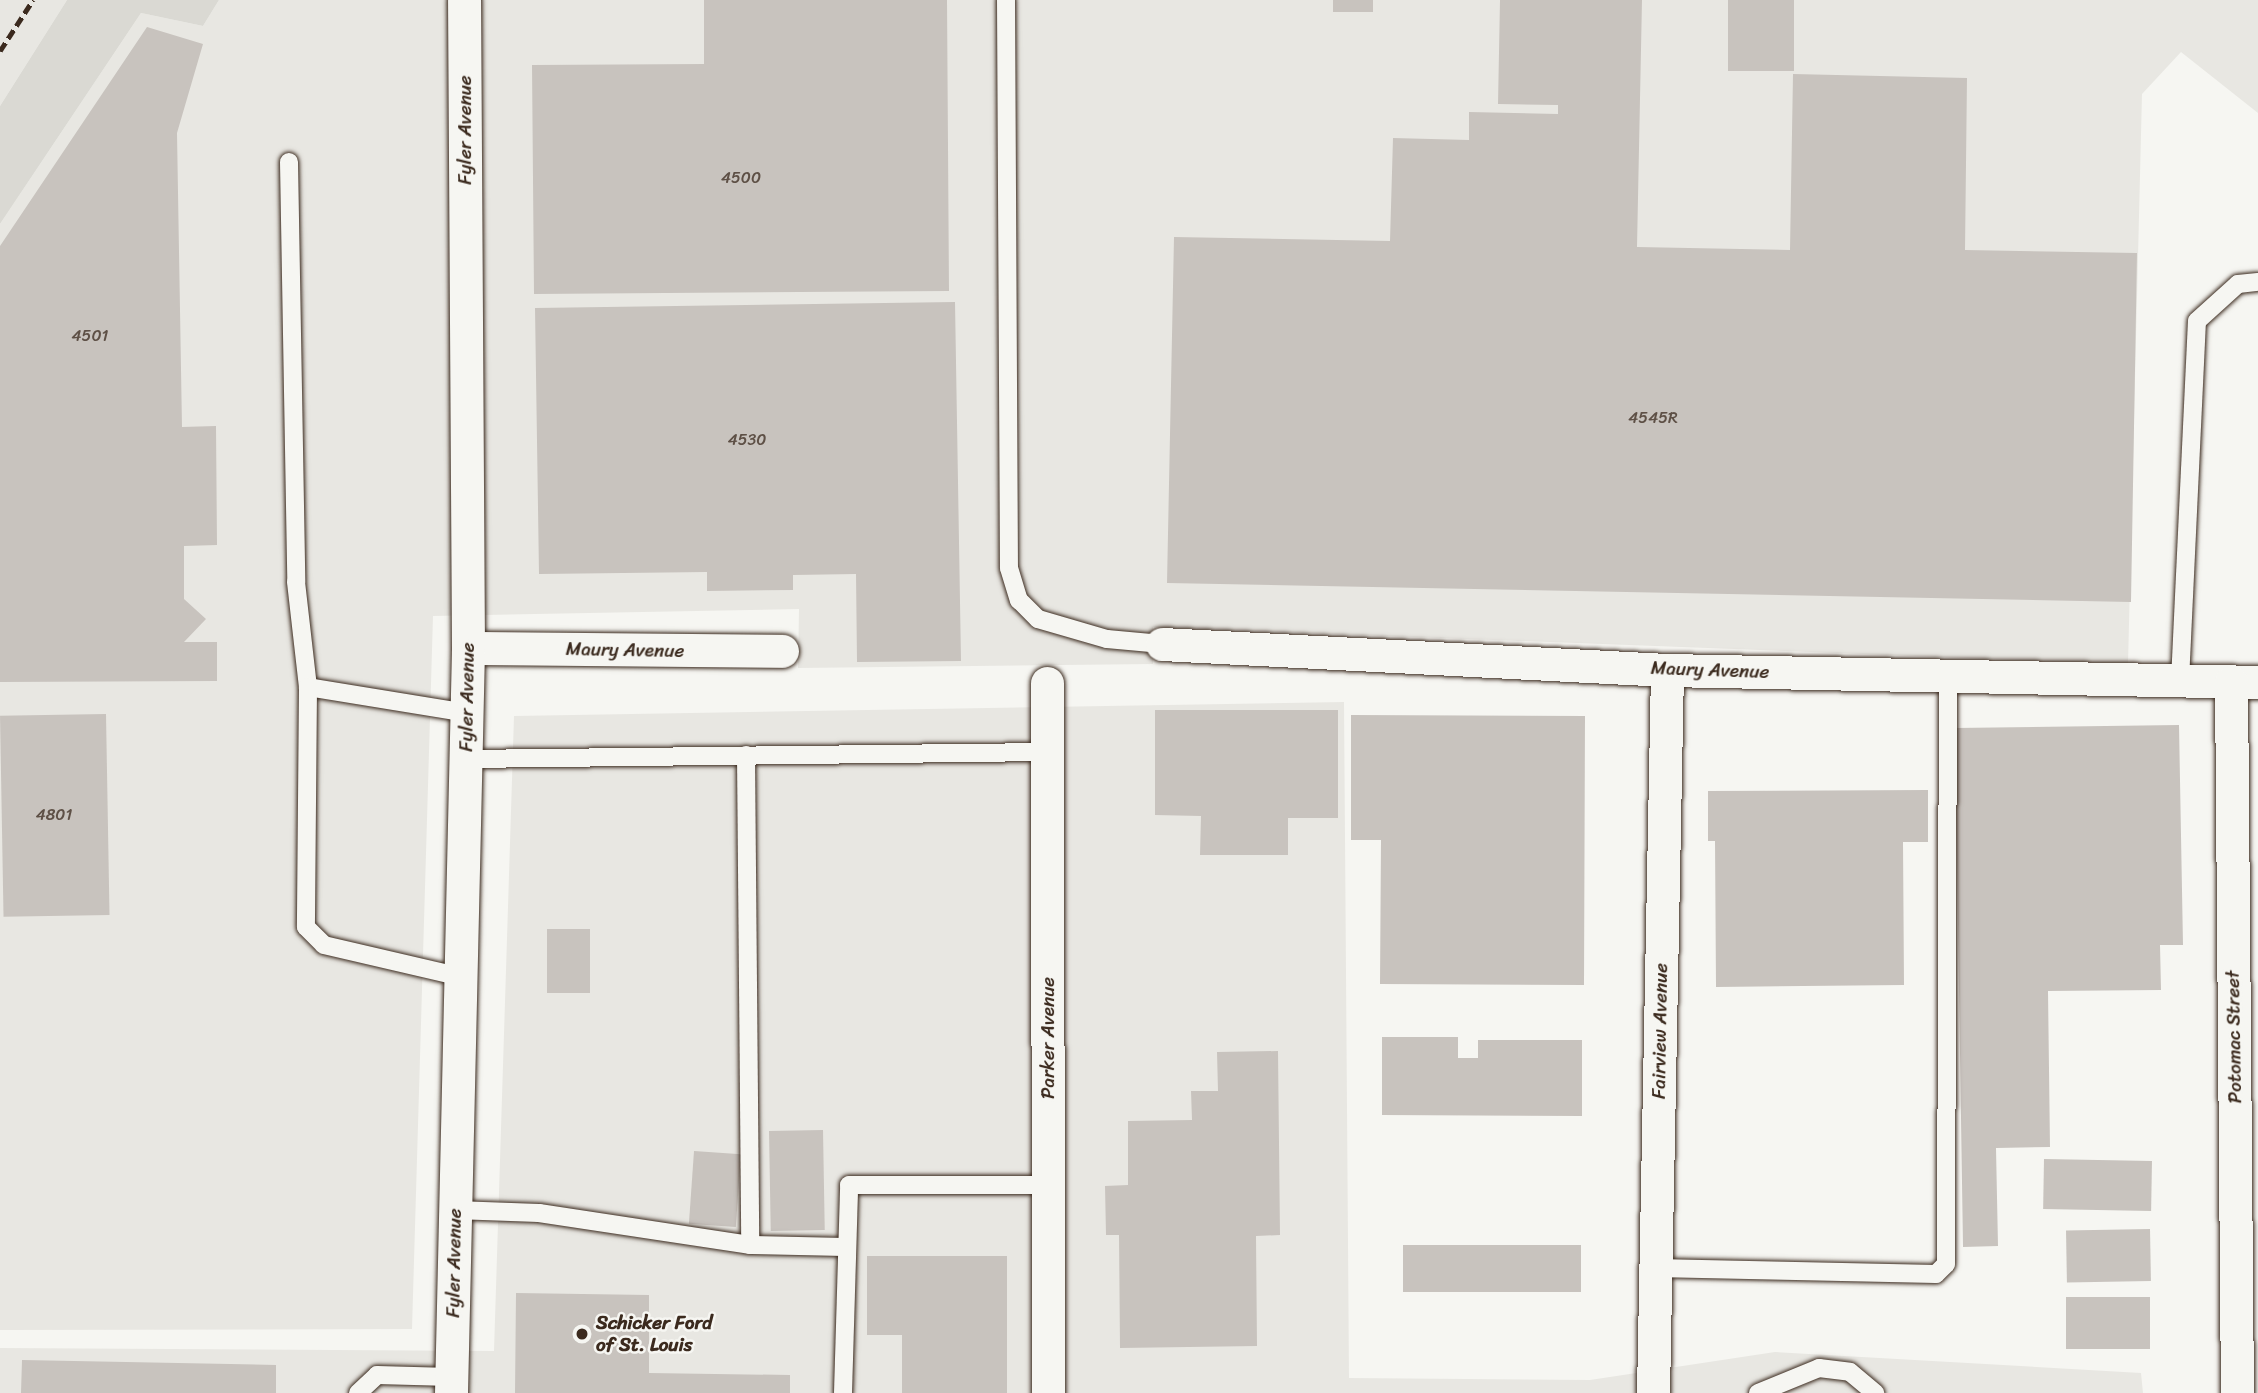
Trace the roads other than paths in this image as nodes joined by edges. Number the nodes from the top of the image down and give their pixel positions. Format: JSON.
{"nodes":[{"id":1,"x":464,"y":0,"type":"edge"},
{"id":2,"x":1006,"y":0,"type":"edge"},
{"id":3,"x":289,"y":162,"type":"dead end"},
{"id":4,"x":2258,"y":282,"type":"edge"},
{"id":5,"x":1162,"y":644,"type":"joint"},
{"id":6,"x":468,"y":648,"type":"junction"},
{"id":7,"x":782,"y":652,"type":"dead end"},
{"id":8,"x":1667,"y":670,"type":"junction"},
{"id":9,"x":1948,"y":676,"type":"junction"},
{"id":10,"x":2180,"y":681,"type":"junction"},
{"id":11,"x":2244,"y":682,"type":"edge"},
{"id":12,"x":1048,"y":683,"type":"dead end"},
{"id":13,"x":308,"y":687,"type":"junction"},
{"id":14,"x":467,"y":713,"type":"junction"},
{"id":15,"x":1048,"y":752,"type":"junction"},
{"id":16,"x":746,"y":755,"type":"junction"},
{"id":17,"x":466,"y":759,"type":"junction"},
{"id":18,"x":461,"y":977,"type":"junction"},
{"id":19,"x":1048,"y":1185,"type":"junction"},
{"id":20,"x":455,"y":1210,"type":"junction"},
{"id":21,"x":750,"y":1245,"type":"junction"},
{"id":22,"x":847,"y":1247,"type":"junction"},
{"id":23,"x":1655,"y":1268,"type":"junction"},
{"id":24,"x":451,"y":1385,"type":"edge"},
{"id":25,"x":358,"y":1393,"type":"edge"},
{"id":26,"x":843,"y":1393,"type":"edge"},
{"id":27,"x":1048,"y":1393,"type":"edge"},
{"id":28,"x":1653,"y":1393,"type":"edge"},
{"id":29,"x":1758,"y":1393,"type":"edge"},
{"id":30,"x":1875,"y":1393,"type":"edge"},
{"id":31,"x":2237,"y":1393,"type":"edge"}],
"edges":[{"from":1,"to":6,"type":"street","name":"Fyler Avenue"},
{"from":2,"to":5,"type":"lane"},
{"from":3,"to":13,"type":"lane"},
{"from":4,"to":10,"type":"lane"},
{"from":5,"to":8,"type":"street","name":"Maury Avenue"},
{"from":6,"to":7,"type":"street","name":"Maury Avenue"},
{"from":6,"to":14,"type":"street","name":"Fyler Avenue"},
{"from":8,"to":9,"type":"street","name":"Maury Avenue"},
{"from":8,"to":23,"type":"street","name":"Fairview Avenue"},
{"from":9,"to":10,"type":"street","name":"Maury Avenue"},
{"from":9,"to":23,"type":"lane"},
{"from":10,"to":11,"type":"street","name":"Maury Avenue"},
{"from":11,"to":31,"type":"street","name":"Potomac Street"},
{"from":12,"to":15,"type":"street","name":"Parker Avenue"},
{"from":13,"to":14,"type":"lane"},
{"from":13,"to":18,"type":"lane"},
{"from":14,"to":17,"type":"street","name":"Fyler Avenue"},
{"from":15,"to":16,"type":"lane"},
{"from":15,"to":19,"type":"street","name":"Parker Avenue"},
{"from":16,"to":17,"type":"lane"},
{"from":16,"to":21,"type":"lane"},
{"from":17,"to":18,"type":"street","name":"Fyler Avenue"},
{"from":18,"to":20,"type":"street","name":"Fyler Avenue"},
{"from":19,"to":22,"type":"lane"},
{"from":19,"to":27,"type":"street","name":"Parker Avenue"},
{"from":20,"to":21,"type":"lane"},
{"from":20,"to":24,"type":"street","name":"Fyler Avenue"},
{"from":21,"to":22,"type":"lane"},
{"from":22,"to":26,"type":"lane"},
{"from":23,"to":28,"type":"street","name":"Fairview Avenue"},
{"from":24,"to":25,"type":"lane"},
{"from":29,"to":30,"type":"lane"}]}
